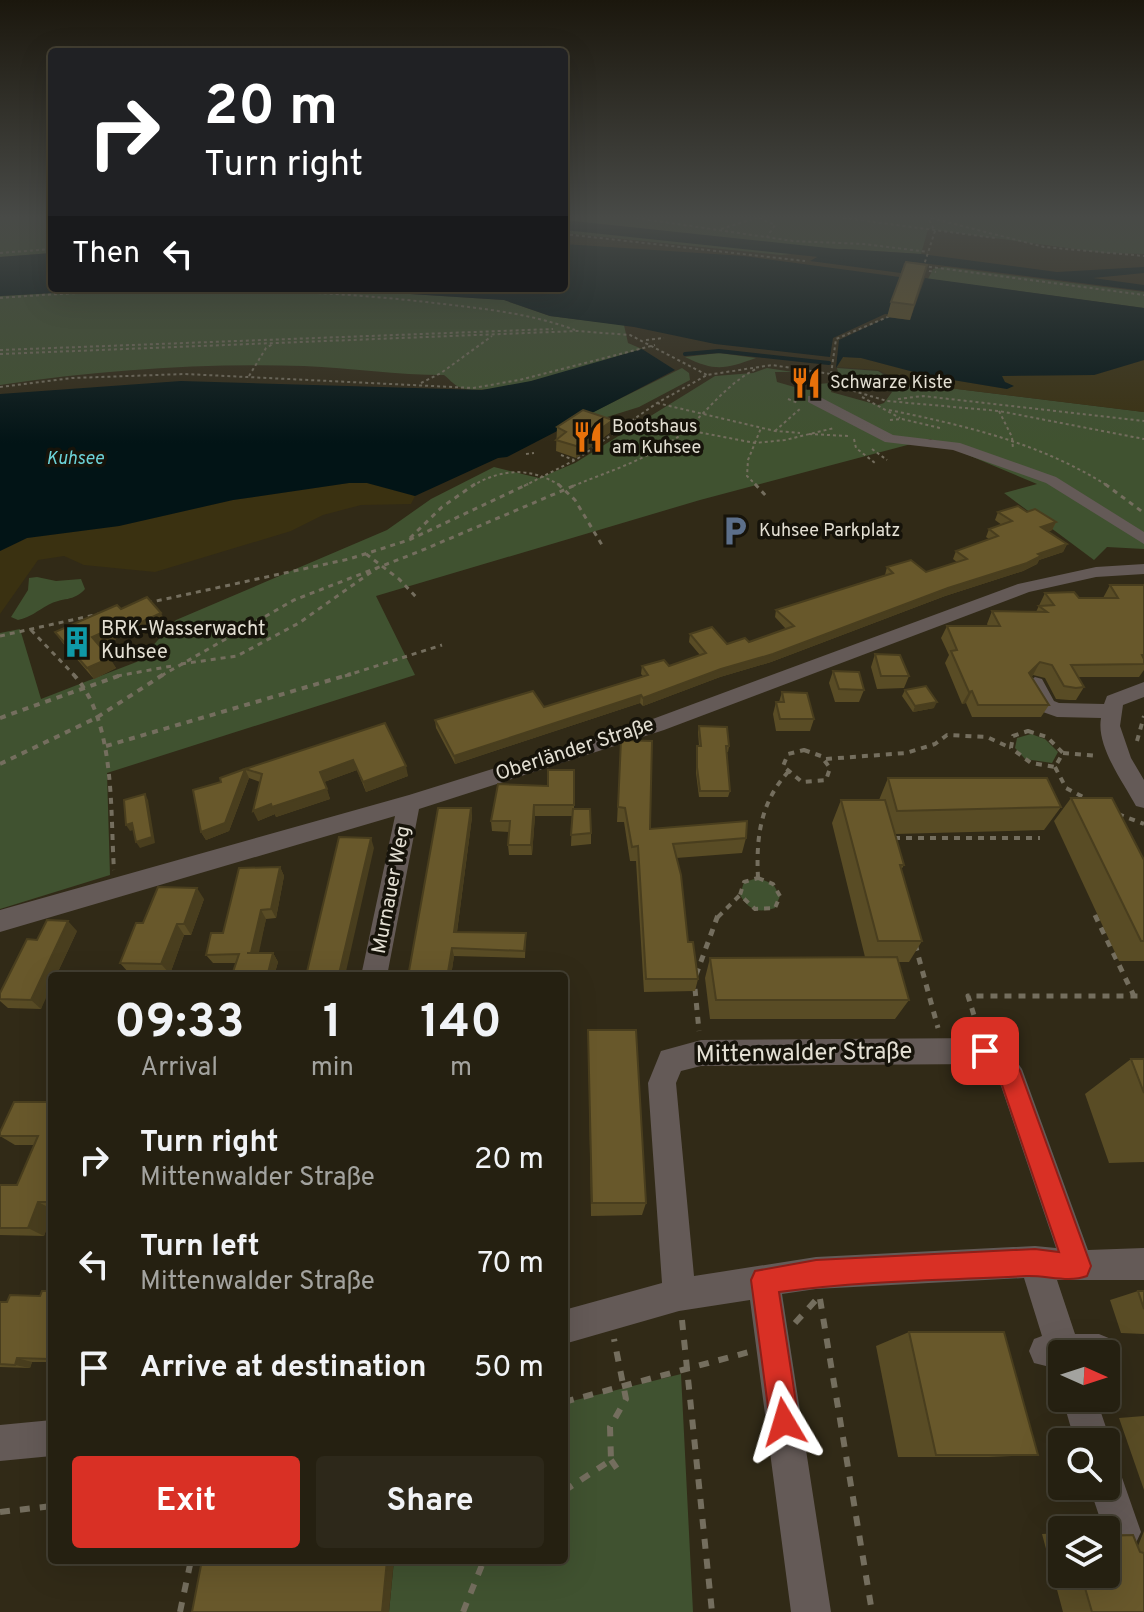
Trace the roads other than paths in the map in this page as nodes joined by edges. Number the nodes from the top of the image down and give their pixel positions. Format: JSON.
{"nodes":[{"id":1,"x":813,"y":399,"type":"dead end"},
{"id":2,"x":1144,"y":539,"type":"edge"},
{"id":3,"x":1144,"y":569,"type":"edge"},
{"id":4,"x":1035,"y":684,"type":"edge"},
{"id":5,"x":1144,"y":689,"type":"edge"},
{"id":6,"x":1112,"y":711,"type":"junction"},
{"id":7,"x":1144,"y":800,"type":"edge"},
{"id":8,"x":409,"y":804,"type":"junction"},
{"id":9,"x":0,"y":921,"type":"edge"},
{"id":10,"x":375,"y":972,"type":"edge"},
{"id":11,"x":1035,"y":1262,"type":"junction"},
{"id":12,"x":1144,"y":1264,"type":"edge"},
{"id":13,"x":1078,"y":1266,"type":"junction"},
{"id":14,"x":764,"y":1280,"type":"junction"},
{"id":15,"x":679,"y":1295,"type":"junction"},
{"id":16,"x":568,"y":1326,"type":"edge"},
{"id":17,"x":1055,"y":1340,"type":"edge"},
{"id":18,"x":48,"y":1438,"type":"edge"},
{"id":19,"x":0,"y":1443,"type":"edge"},
{"id":20,"x":1112,"y":1500,"type":"edge"},
{"id":21,"x":1122,"y":1532,"type":"edge"},
{"id":22,"x":811,"y":1612,"type":"edge"}],
"edges":[{"from":1,"to":2,"type":"street"},
{"from":3,"to":8,"type":"street","name":"Oberländer Straße"},
{"from":4,"to":6,"type":"street"},
{"from":5,"to":6,"type":"street"},
{"from":6,"to":7,"type":"street"},
{"from":8,"to":9,"type":"street","name":"Oberländer Straße"},
{"from":8,"to":10,"type":"street","name":"Murnauer Weg"},
{"from":11,"to":13,"type":"street"},
{"from":11,"to":14,"type":"street"},
{"from":11,"to":17,"type":"street"},
{"from":12,"to":13,"type":"street"},
{"from":13,"to":15,"type":"street","name":"Mittenwalder Straße"},
{"from":14,"to":15,"type":"street"},
{"from":14,"to":22,"type":"street"},
{"from":15,"to":16,"type":"street"},
{"from":18,"to":19,"type":"street"},
{"from":20,"to":21,"type":"street"}]}
